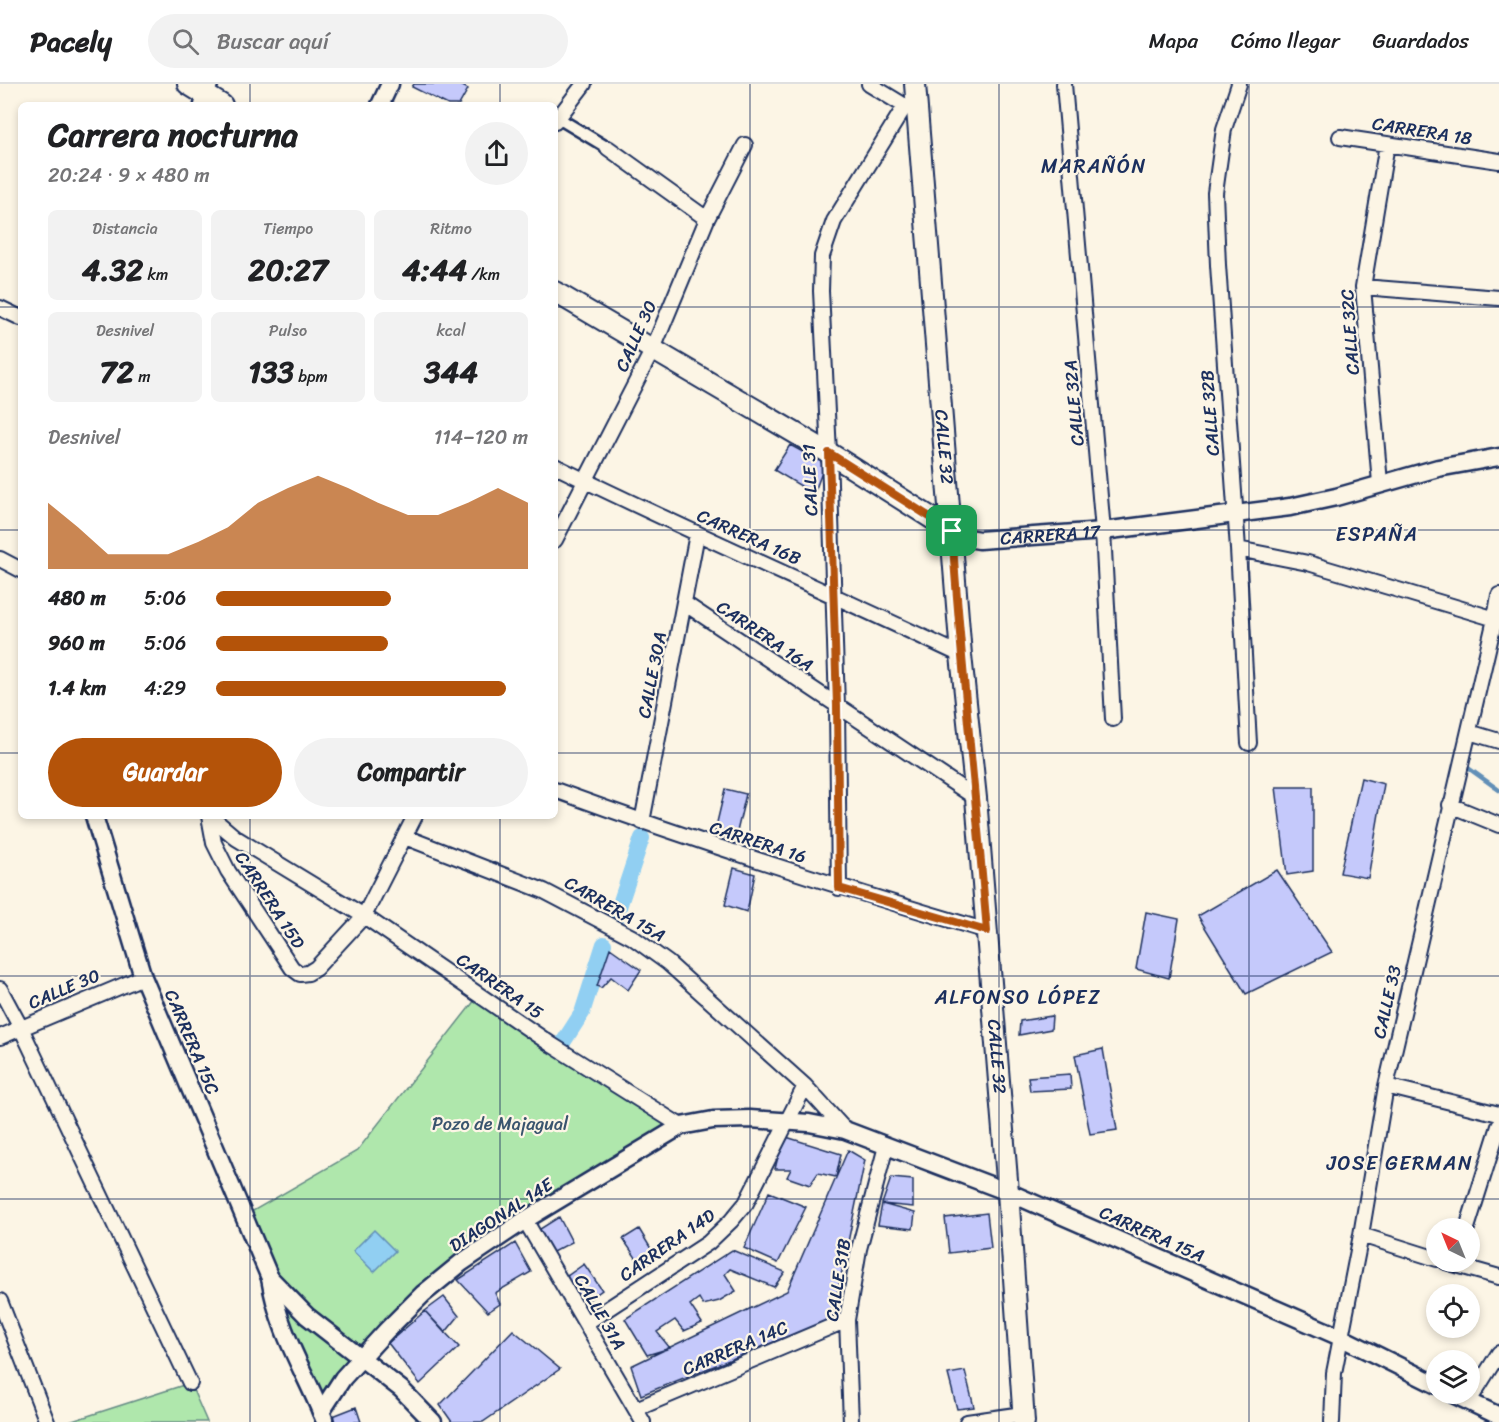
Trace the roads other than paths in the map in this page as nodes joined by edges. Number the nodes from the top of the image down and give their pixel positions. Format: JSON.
{"nodes":[{"id":1,"x":188,"y":84,"type":"edge"},
{"id":2,"x":390,"y":84,"type":"edge"},
{"id":3,"x":584,"y":84,"type":"edge"},
{"id":4,"x":869,"y":84,"type":"edge"},
{"id":5,"x":915,"y":84,"type":"edge"},
{"id":6,"x":1064,"y":84,"type":"edge"},
{"id":7,"x":1239,"y":84,"type":"edge"},
{"id":8,"x":210,"y":97,"type":"edge"},
{"id":9,"x":381,"y":102,"type":"edge"},
{"id":10,"x":911,"y":106,"type":"junction"},
{"id":11,"x":558,"y":117,"type":"edge"},
{"id":12,"x":558,"y":121,"type":"edge"},
{"id":13,"x":1340,"y":137,"type":"dead end"},
{"id":14,"x":1388,"y":144,"type":"junction"},
{"id":15,"x":745,"y":145,"type":"dead end"},
{"id":16,"x":608,"y":148,"type":"joint"},
{"id":17,"x":1499,"y":161,"type":"edge"},
{"id":18,"x":707,"y":219,"type":"junction"},
{"id":19,"x":1363,"y":287,"type":"junction"},
{"id":20,"x":558,"y":294,"type":"edge"},
{"id":21,"x":1499,"y":298,"type":"edge"},
{"id":22,"x":0,"y":308,"type":"edge"},
{"id":23,"x":18,"y":317,"type":"edge"},
{"id":24,"x":653,"y":349,"type":"junction"},
{"id":25,"x":829,"y":453,"type":"junction"},
{"id":26,"x":1499,"y":457,"type":"edge"},
{"id":27,"x":558,"y":467,"type":"edge"},
{"id":28,"x":586,"y":481,"type":"junction"},
{"id":29,"x":1380,"y":483,"type":"junction"},
{"id":30,"x":1235,"y":515,"type":"junction"},
{"id":31,"x":952,"y":531,"type":"junction"},
{"id":32,"x":1103,"y":531,"type":"junction"},
{"id":33,"x":558,"y":534,"type":"edge"},
{"id":34,"x":696,"y":534,"type":"junction"},
{"id":35,"x":1238,"y":549,"type":"junction"},
{"id":36,"x":0,"y":559,"type":"edge"},
{"id":37,"x":18,"y":568,"type":"edge"},
{"id":38,"x":833,"y":595,"type":"junction"},
{"id":39,"x":1499,"y":595,"type":"edge"},
{"id":40,"x":684,"y":603,"type":"junction"},
{"id":41,"x":1497,"y":620,"type":"edge"},
{"id":42,"x":961,"y":655,"type":"junction"},
{"id":43,"x":837,"y":706,"type":"junction"},
{"id":44,"x":1113,"y":719,"type":"dead end"},
{"id":45,"x":1468,"y":732,"type":"junction"},
{"id":46,"x":1499,"y":741,"type":"edge"},
{"id":47,"x":1249,"y":743,"type":"dead end"},
{"id":48,"x":558,"y":791,"type":"edge"},
{"id":49,"x":976,"y":798,"type":"junction"},
{"id":50,"x":1450,"y":805,"type":"junction"},
{"id":51,"x":95,"y":819,"type":"edge"},
{"id":52,"x":210,"y":819,"type":"edge"},
{"id":53,"x":214,"y":819,"type":"edge"},
{"id":54,"x":414,"y":819,"type":"edge"},
{"id":55,"x":642,"y":822,"type":"junction"},
{"id":56,"x":1499,"y":825,"type":"edge"},
{"id":57,"x":405,"y":837,"type":"junction"},
{"id":58,"x":839,"y":888,"type":"junction"},
{"id":59,"x":364,"y":916,"type":"junction"},
{"id":60,"x":987,"y":931,"type":"junction"},
{"id":61,"x":143,"y":977,"type":"junction"},
{"id":62,"x":0,"y":989,"type":"edge"},
{"id":63,"x":21,"y":1028,"type":"junction"},
{"id":64,"x":0,"y":1036,"type":"edge"},
{"id":65,"x":805,"y":1086,"type":"junction"},
{"id":66,"x":1386,"y":1086,"type":"junction"},
{"id":67,"x":1499,"y":1114,"type":"edge"},
{"id":68,"x":787,"y":1120,"type":"junction"},
{"id":69,"x":681,"y":1126,"type":"junction"},
{"id":70,"x":1499,"y":1126,"type":"edge"},
{"id":71,"x":845,"y":1130,"type":"junction"},
{"id":72,"x":886,"y":1146,"type":"junction"},
{"id":73,"x":1008,"y":1192,"type":"junction"},
{"id":74,"x":1470,"y":1218,"type":"edge"},
{"id":75,"x":525,"y":1220,"type":"junction"},
{"id":76,"x":1361,"y":1235,"type":"junction"},
{"id":77,"x":1426,"y":1256,"type":"edge"},
{"id":78,"x":1480,"y":1271,"type":"edge"},
{"id":79,"x":1499,"y":1277,"type":"edge"},
{"id":80,"x":270,"y":1278,"type":"junction"},
{"id":81,"x":0,"y":1301,"type":"edge"},
{"id":82,"x":848,"y":1320,"type":"junction"},
{"id":83,"x":586,"y":1323,"type":"junction"},
{"id":84,"x":319,"y":1326,"type":"junction"},
{"id":85,"x":1340,"y":1337,"type":"junction"},
{"id":86,"x":286,"y":1340,"type":"junction"},
{"id":87,"x":1499,"y":1353,"type":"edge"},
{"id":88,"x":361,"y":1359,"type":"junction"},
{"id":89,"x":1426,"y":1380,"type":"edge"},
{"id":90,"x":1480,"y":1382,"type":"edge"},
{"id":91,"x":190,"y":1383,"type":"dead end"},
{"id":92,"x":1474,"y":1404,"type":"edge"},
{"id":93,"x":636,"y":1409,"type":"junction"},
{"id":94,"x":1499,"y":1416,"type":"edge"},
{"id":95,"x":323,"y":1417,"type":"edge"},
{"id":96,"x":1023,"y":1418,"type":"edge"},
{"id":97,"x":47,"y":1422,"type":"edge"},
{"id":98,"x":433,"y":1422,"type":"edge"},
{"id":99,"x":643,"y":1422,"type":"edge"},
{"id":100,"x":851,"y":1422,"type":"edge"},
{"id":101,"x":967,"y":1422,"type":"edge"},
{"id":102,"x":1332,"y":1422,"type":"edge"}],
"edges":[{"from":1,"to":8,"type":"main road"},
{"from":2,"to":9,"type":"street"},
{"from":3,"to":11,"type":"street"},
{"from":4,"to":10,"type":"street"},
{"from":5,"to":10,"type":"main road","name":"CALLE 32"},
{"from":6,"to":32,"type":"street","name":"CALLE 32A"},
{"from":7,"to":30,"type":"street","name":"CALLE 32B"},
{"from":10,"to":25,"type":"street","name":"CALLE 31"},
{"from":10,"to":31,"type":"main road","name":"CALLE 32"},
{"from":12,"to":16,"type":"street"},
{"from":13,"to":14,"type":"street","name":"CARRERA 18"},
{"from":14,"to":17,"type":"street","name":"CARRERA 18"},
{"from":14,"to":19,"type":"street","name":"CALLE 32C"},
{"from":15,"to":18,"type":"street","name":"CALLE 30"},
{"from":16,"to":18,"type":"street"},
{"from":18,"to":24,"type":"street","name":"CALLE 30"},
{"from":19,"to":21,"type":"street"},
{"from":19,"to":29,"type":"street","name":"CALLE 32C"},
{"from":20,"to":24,"type":"main road","name":"CARRERA 17"},
{"from":22,"to":23,"type":"street"},
{"from":24,"to":25,"type":"main road","name":"CARRERA 17"},
{"from":24,"to":28,"type":"street","name":"CALLE 30"},
{"from":25,"to":31,"type":"main road","name":"CARRERA 17"},
{"from":25,"to":38,"type":"street","name":"CALLE 31"},
{"from":26,"to":29,"type":"street","name":"CARRERA 17"},
{"from":27,"to":28,"type":"street","name":"CARRERA 16B"},
{"from":28,"to":33,"type":"street","name":"CALLE 30"},
{"from":28,"to":34,"type":"street","name":"CARRERA 16B"},
{"from":29,"to":30,"type":"street","name":"CARRERA 17"},
{"from":30,"to":32,"type":"street","name":"CARRERA 17"},
{"from":30,"to":35,"type":"street","name":"CALLE 32B"},
{"from":31,"to":32,"type":"street","name":"CARRERA 17"},
{"from":31,"to":42,"type":"main road","name":"CALLE 32"},
{"from":32,"to":44,"type":"street","name":"CALLE 32A"},
{"from":34,"to":38,"type":"street","name":"CARRERA 16B"},
{"from":34,"to":40,"type":"street","name":"CALLE 30A"},
{"from":35,"to":41,"type":"street"},
{"from":35,"to":47,"type":"street","name":"CALLE 32B"},
{"from":36,"to":37,"type":"street"},
{"from":38,"to":42,"type":"street","name":"CARRERA 16B"},
{"from":38,"to":43,"type":"street","name":"CALLE 31"},
{"from":39,"to":41,"type":"street","name":"CALLE 33"},
{"from":40,"to":43,"type":"street","name":"CARRERA 16A"},
{"from":40,"to":55,"type":"street","name":"CALLE 30A"},
{"from":41,"to":45,"type":"street","name":"CALLE 33"},
{"from":42,"to":49,"type":"main road","name":"CALLE 32"},
{"from":43,"to":49,"type":"street","name":"CARRERA 16A"},
{"from":43,"to":58,"type":"street","name":"CALLE 31"},
{"from":45,"to":46,"type":"street"},
{"from":45,"to":50,"type":"street","name":"CALLE 33"},
{"from":48,"to":55,"type":"street","name":"CARRERA 16"},
{"from":49,"to":60,"type":"main road","name":"CALLE 32"},
{"from":50,"to":56,"type":"street"},
{"from":50,"to":66,"type":"street","name":"CALLE 33"},
{"from":51,"to":61,"type":"street","name":"CARRERA 15C"},
{"from":52,"to":59,"type":"street","name":"CARRERA 15D"},
{"from":53,"to":59,"type":"street","name":"CARRERA 15"},
{"from":54,"to":57,"type":"street"},
{"from":55,"to":58,"type":"street","name":"CARRERA 16"},
{"from":57,"to":59,"type":"street"},
{"from":57,"to":65,"type":"street","name":"CARRERA 15A"},
{"from":58,"to":60,"type":"street","name":"CARRERA 16"},
{"from":59,"to":69,"type":"street","name":"CARRERA 15"},
{"from":60,"to":73,"type":"main road","name":"CALLE 32"},
{"from":61,"to":63,"type":"street","name":"CALLE 30"},
{"from":61,"to":80,"type":"street","name":"CARRERA 15C"},
{"from":62,"to":63,"type":"street"},
{"from":63,"to":64,"type":"street","name":"CALLE 30"},
{"from":63,"to":91,"type":"street"},
{"from":65,"to":68,"type":"street"},
{"from":65,"to":71,"type":"street","name":"CARRERA 15A"},
{"from":66,"to":67,"type":"street"},
{"from":66,"to":76,"type":"street","name":"CALLE 33"},
{"from":68,"to":69,"type":"street"},
{"from":68,"to":71,"type":"street","name":"CARRERA 15A"},
{"from":68,"to":83,"type":"street","name":"CARRERA 14D"},
{"from":69,"to":75,"type":"street","name":"DIAGONAL 14E"},
{"from":70,"to":74,"type":"street"},
{"from":71,"to":72,"type":"street","name":"CARRERA 15A"},
{"from":72,"to":73,"type":"street","name":"CARRERA 15A"},
{"from":72,"to":82,"type":"street","name":"CALLE 31B"},
{"from":73,"to":85,"type":"street","name":"CARRERA 15A"},
{"from":73,"to":96,"type":"main road","name":"CALLE 32"},
{"from":75,"to":83,"type":"street","name":"CALLE 31A"},
{"from":75,"to":88,"type":"street","name":"DIAGONAL 14E"},
{"from":76,"to":77,"type":"street"},
{"from":76,"to":85,"type":"street","name":"CALLE 33"},
{"from":78,"to":79,"type":"street"},
{"from":80,"to":84,"type":"street","name":"CARRERA 15C"},
{"from":80,"to":86,"type":"street","name":"CARRERA 15C"},
{"from":81,"to":97,"type":"street"},
{"from":82,"to":93,"type":"street","name":"CARRERA 14C"},
{"from":82,"to":100,"type":"street","name":"CALLE 31B"},
{"from":83,"to":93,"type":"street","name":"CALLE 31A"},
{"from":84,"to":86,"type":"street"},
{"from":84,"to":88,"type":"street","name":"CARRERA 15C"},
{"from":85,"to":89,"type":"street","name":"CARRERA 15A"},
{"from":85,"to":102,"type":"street","name":"CALLE 33"},
{"from":86,"to":95,"type":"street","name":"CARRERA 15C"},
{"from":87,"to":90,"type":"street"},
{"from":88,"to":95,"type":"street","name":"DIAGONAL 14E"},
{"from":88,"to":98,"type":"street"},
{"from":92,"to":94,"type":"street"},
{"from":93,"to":99,"type":"street","name":"CALLE 31A"},
{"from":96,"to":101,"type":"street"}]}
